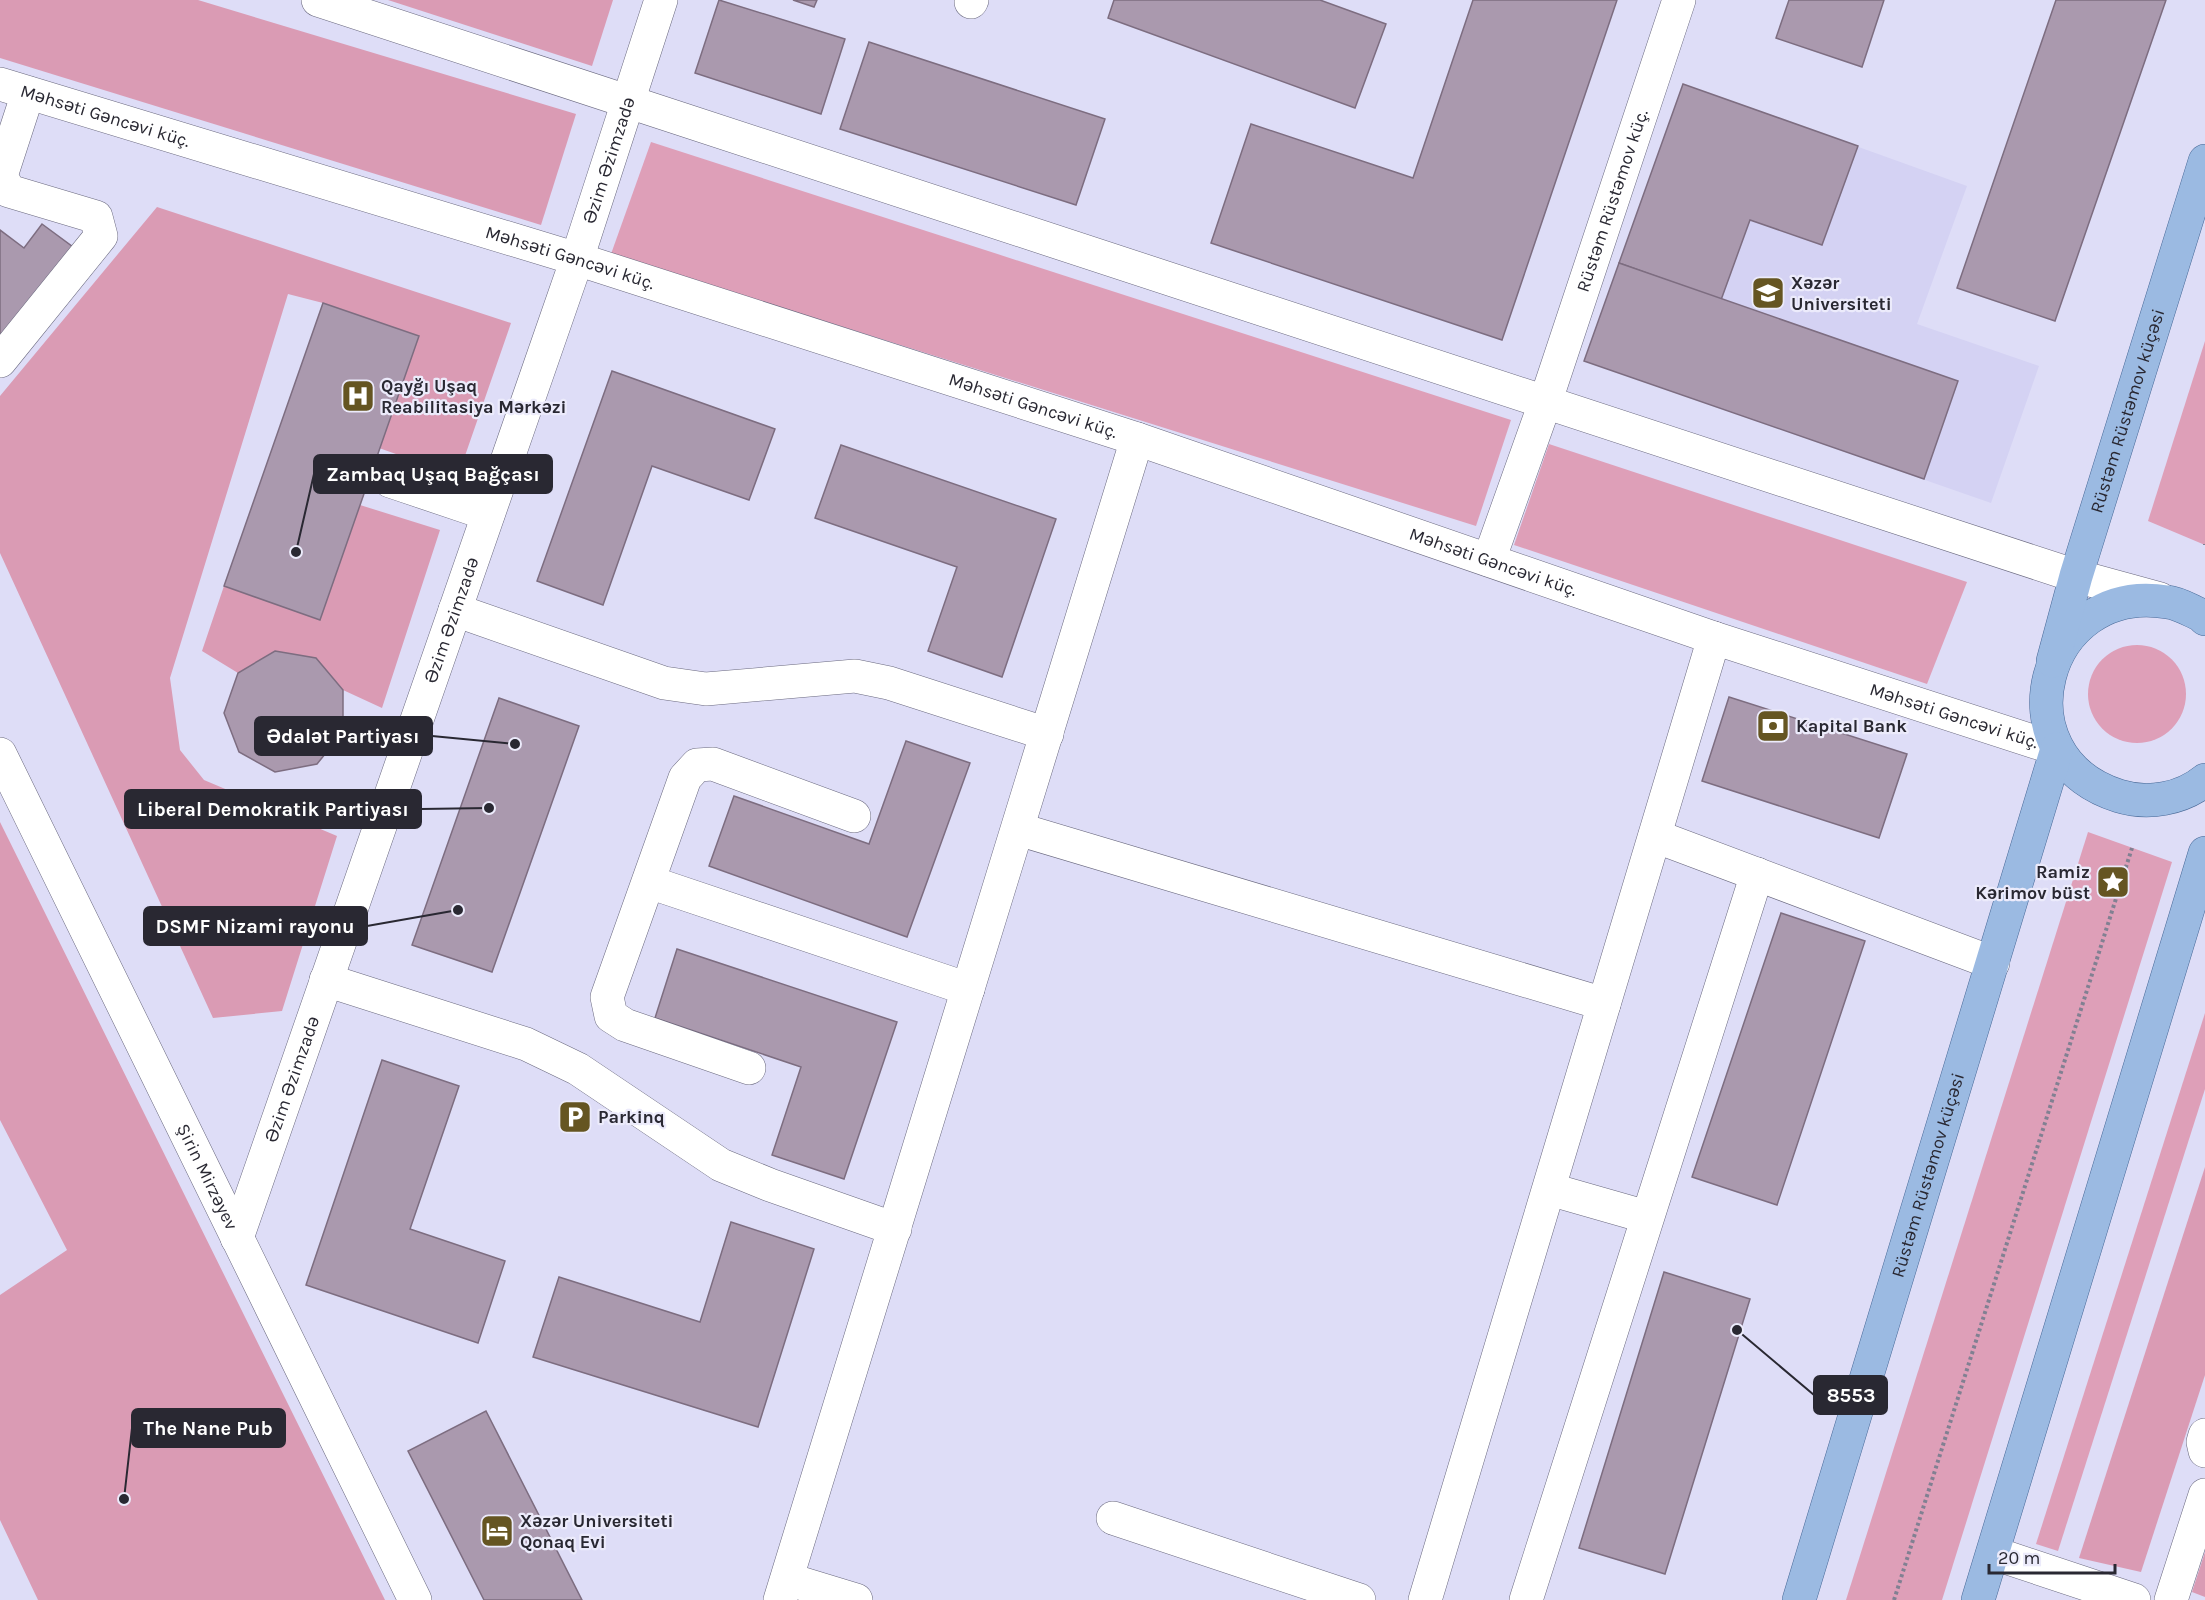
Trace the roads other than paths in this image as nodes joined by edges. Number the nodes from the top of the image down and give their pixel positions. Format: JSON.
{"nodes":[{"id":1,"x":318,"y":0,"type":"edge"},
{"id":2,"x":661,"y":0,"type":"edge"},
{"id":3,"x":1679,"y":0,"type":"edge"},
{"id":4,"x":14,"y":88,"type":"edge"},
{"id":5,"x":628,"y":100,"type":"junction"},
{"id":6,"x":2205,"y":161,"type":"edge"},
{"id":7,"x":577,"y":259,"type":"junction"},
{"id":8,"x":0,"y":361,"type":"edge"},
{"id":9,"x":1545,"y":403,"type":"junction"},
{"id":10,"x":1137,"y":440,"type":"junction"},
{"id":11,"x":390,"y":481,"type":"dead end"},
{"id":12,"x":488,"y":514,"type":"junction"},
{"id":13,"x":1490,"y":560,"type":"junction"},
{"id":14,"x":2076,"y":576,"type":"junction"},
{"id":15,"x":2169,"y":602,"type":"junction"},
{"id":16,"x":455,"y":610,"type":"junction"},
{"id":17,"x":2205,"y":619,"type":"edge"},
{"id":18,"x":1714,"y":638,"type":"junction"},
{"id":19,"x":2054,"y":660,"type":"junction"},
{"id":20,"x":1047,"y":734,"type":"junction"},
{"id":21,"x":2058,"y":749,"type":"junction"},
{"id":22,"x":0,"y":754,"type":"edge"},
{"id":23,"x":2205,"y":780,"type":"edge"},
{"id":24,"x":854,"y":816,"type":"dead end"},
{"id":25,"x":1018,"y":829,"type":"junction"},
{"id":26,"x":1655,"y":836,"type":"junction"},
{"id":27,"x":2205,"y":852,"type":"edge"},
{"id":28,"x":1757,"y":874,"type":"junction"},
{"id":29,"x":649,"y":882,"type":"junction"},
{"id":30,"x":1993,"y":963,"type":"junction"},
{"id":31,"x":326,"y":980,"type":"junction"},
{"id":32,"x":969,"y":989,"type":"junction"},
{"id":33,"x":1604,"y":1004,"type":"junction"},
{"id":34,"x":749,"y":1068,"type":"dead end"},
{"id":35,"x":1549,"y":1189,"type":"junction"},
{"id":36,"x":1647,"y":1217,"type":"junction"},
{"id":37,"x":895,"y":1229,"type":"junction"},
{"id":38,"x":237,"y":1238,"type":"junction"},
{"id":39,"x":2205,"y":1435,"type":"edge"},
{"id":40,"x":2205,"y":1450,"type":"edge"},
{"id":41,"x":2205,"y":1495,"type":"edge"},
{"id":42,"x":1113,"y":1518,"type":"dead end"},
{"id":43,"x":1993,"y":1553,"type":"junction"},
{"id":44,"x":783,"y":1590,"type":"edge"},
{"id":45,"x":415,"y":1600,"type":"edge"},
{"id":46,"x":856,"y":1600,"type":"edge"},
{"id":47,"x":1359,"y":1600,"type":"edge"},
{"id":48,"x":1425,"y":1600,"type":"edge"},
{"id":49,"x":1526,"y":1600,"type":"edge"},
{"id":50,"x":1799,"y":1600,"type":"edge"},
{"id":51,"x":1978,"y":1600,"type":"edge"},
{"id":52,"x":2134,"y":1600,"type":"edge"},
{"id":53,"x":2171,"y":1600,"type":"edge"}],
"edges":[{"from":1,"to":5,"type":"street"},
{"from":2,"to":5,"type":"street","name":"Əzim Əzimzadə"},
{"from":3,"to":9,"type":"street","name":"Rüstəm Rüstəmov küç."},
{"from":4,"to":7,"type":"street","name":"Məhsəti Gəncəvi küç."},
{"from":4,"to":8,"type":"street"},
{"from":5,"to":7,"type":"street","name":"Əzim Əzimzadə"},
{"from":5,"to":9,"type":"street"},
{"from":6,"to":14,"type":"main road","name":"Rüstəm Rüstəmov küçəsi"},
{"from":7,"to":10,"type":"street","name":"Məhsəti Gəncəvi küç."},
{"from":7,"to":12,"type":"street","name":"Əzim Əzimzadə"},
{"from":9,"to":13,"type":"street","name":"Rüstəm Rüstəmov küç."},
{"from":9,"to":14,"type":"street"},
{"from":10,"to":13,"type":"street","name":"Məhsəti Gəncəvi küç."},
{"from":10,"to":20,"type":"street"},
{"from":11,"to":12,"type":"street"},
{"from":12,"to":16,"type":"street","name":"Əzim Əzimzadə"},
{"from":13,"to":18,"type":"street","name":"Məhsəti Gəncəvi küç."},
{"from":14,"to":15,"type":"street"},
{"from":14,"to":19,"type":"main road","name":"Rüstəm Rüstəmov küçəsi"},
{"from":15,"to":17,"type":"main road"},
{"from":15,"to":19,"type":"main road"},
{"from":16,"to":20,"type":"street"},
{"from":16,"to":31,"type":"street","name":"Əzim Əzimzadə"},
{"from":18,"to":21,"type":"street","name":"Məhsəti Gəncəvi küç."},
{"from":18,"to":26,"type":"street"},
{"from":19,"to":21,"type":"main road","name":"Rüstəm Rüstəmov küçəsi"},
{"from":20,"to":25,"type":"street"},
{"from":21,"to":23,"type":"main road","name":"Rüstəm Rüstəmov küçəsi"},
{"from":21,"to":30,"type":"main road","name":"Rüstəm Rüstəmov küçəsi"},
{"from":22,"to":38,"type":"street","name":"Şirin Mirzəyev"},
{"from":24,"to":29,"type":"street"},
{"from":25,"to":32,"type":"street"},
{"from":25,"to":33,"type":"street"},
{"from":26,"to":28,"type":"street"},
{"from":26,"to":33,"type":"street"},
{"from":27,"to":43,"type":"main road"},
{"from":28,"to":30,"type":"street"},
{"from":28,"to":36,"type":"street"},
{"from":29,"to":32,"type":"street"},
{"from":29,"to":34,"type":"street"},
{"from":30,"to":50,"type":"main road","name":"Rüstəm Rüstəmov küçəsi"},
{"from":31,"to":37,"type":"street"},
{"from":31,"to":38,"type":"street","name":"Əzim Əzimzadə"},
{"from":32,"to":37,"type":"street"},
{"from":33,"to":35,"type":"street"},
{"from":35,"to":36,"type":"street"},
{"from":35,"to":48,"type":"street"},
{"from":36,"to":49,"type":"street"},
{"from":37,"to":44,"type":"street"},
{"from":38,"to":45,"type":"street","name":"Şirin Mirzəyev"},
{"from":39,"to":40,"type":"street"},
{"from":41,"to":53,"type":"street"},
{"from":42,"to":47,"type":"street"},
{"from":43,"to":51,"type":"main road"},
{"from":43,"to":52,"type":"street"},
{"from":44,"to":46,"type":"street"}]}
